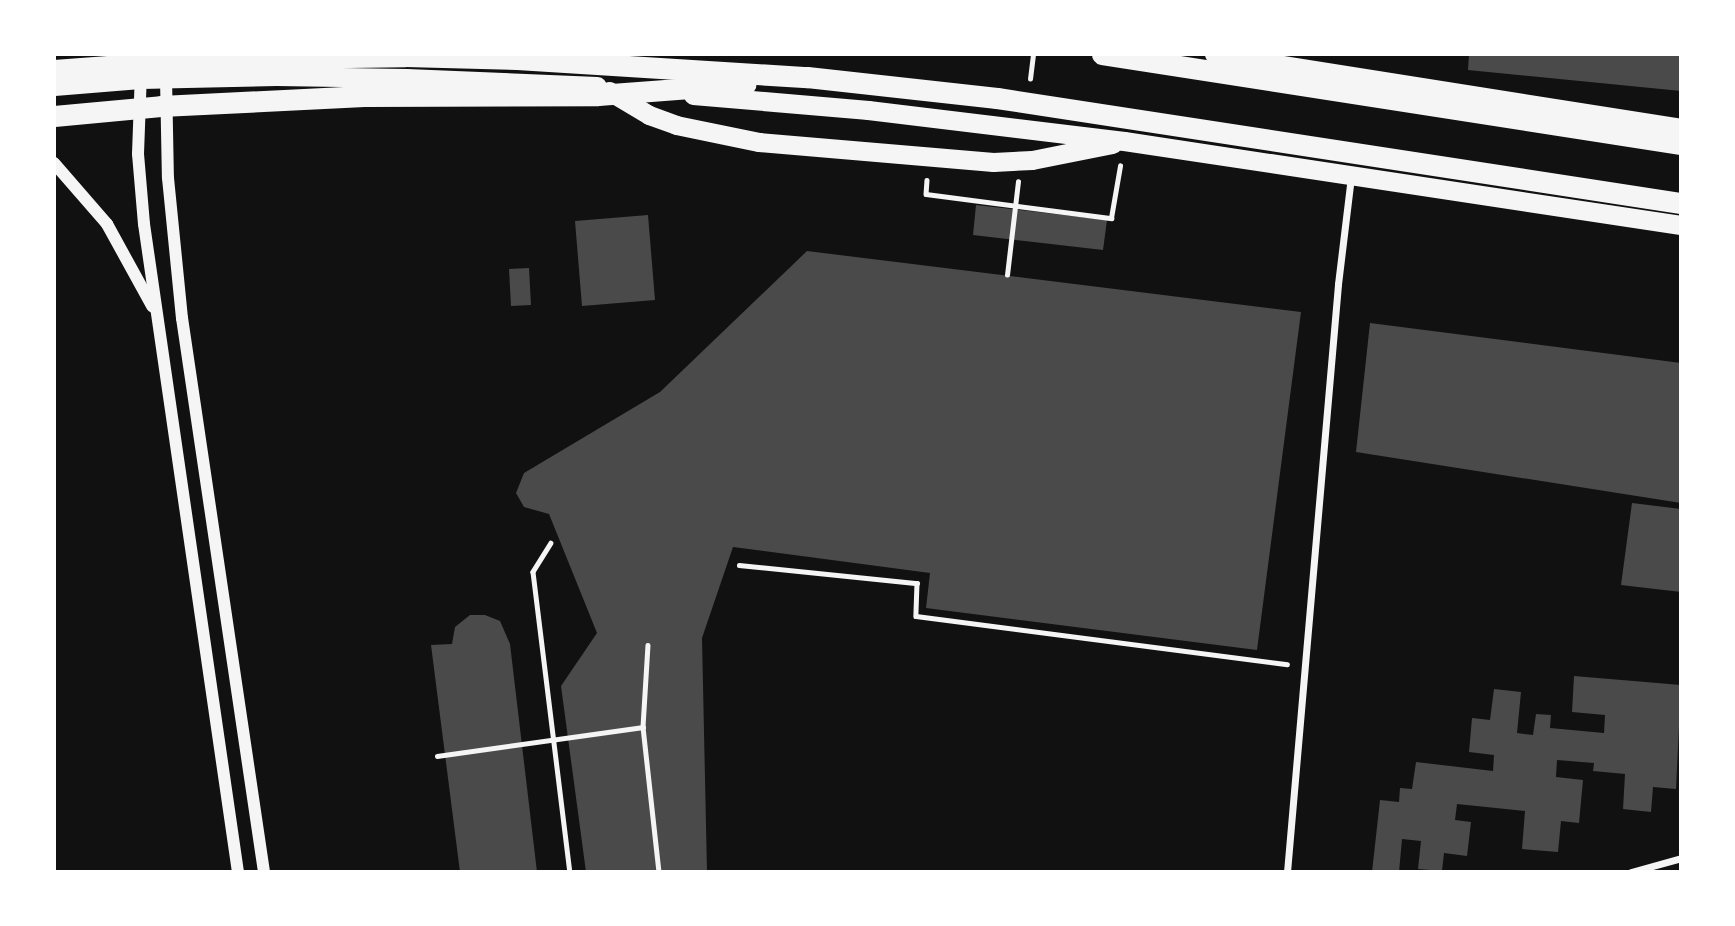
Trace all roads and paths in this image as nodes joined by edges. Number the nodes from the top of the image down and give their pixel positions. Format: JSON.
{"nodes":[{"id":1,"x":144,"y":54,"type":"edge"},
{"id":2,"x":1102,"y":54,"type":"edge"},
{"id":3,"x":1214,"y":54,"type":"edge"},
{"id":4,"x":54,"y":69,"type":"edge"},
{"id":5,"x":807,"y":77,"type":"junction"},
{"id":6,"x":166,"y":78,"type":"junction"},
{"id":7,"x":139,"y":79,"type":"junction"},
{"id":8,"x":54,"y":86,"type":"edge"},
{"id":9,"x":602,"y":86,"type":"junction"},
{"id":10,"x":54,"y":116,"type":"edge"},
{"id":11,"x":1681,"y":128,"type":"edge"},
{"id":12,"x":1124,"y":141,"type":"junction"},
{"id":13,"x":1681,"y":144,"type":"edge"},
{"id":14,"x":54,"y":163,"type":"edge"},
{"id":15,"x":1351,"y":175,"type":"junction"},
{"id":16,"x":926,"y":194,"type":"dead end"},
{"id":17,"x":1681,"y":203,"type":"edge"},
{"id":18,"x":1681,"y":225,"type":"edge"},
{"id":19,"x":156,"y":315,"type":"junction"},
{"id":20,"x":551,"y":543,"type":"dead end"},
{"id":21,"x":739,"y":565,"type":"dead end"},
{"id":22,"x":648,"y":645,"type":"dead end"},
{"id":23,"x":1305,"y":666,"type":"junction"},
{"id":24,"x":643,"y":727,"type":"junction"},
{"id":25,"x":437,"y":756,"type":"dead end"},
{"id":26,"x":1681,"y":858,"type":"edge"},
{"id":27,"x":238,"y":872,"type":"edge"},
{"id":28,"x":264,"y":872,"type":"edge"},
{"id":29,"x":570,"y":872,"type":"edge"},
{"id":30,"x":659,"y":872,"type":"edge"},
{"id":31,"x":1287,"y":872,"type":"edge"},
{"id":32,"x":1631,"y":872,"type":"edge"}],
"edges":[{"from":1,"to":7,"type":"street"},
{"from":2,"to":13,"type":"highway"},
{"from":3,"to":11,"type":"highway"},
{"from":4,"to":5,"type":"highway"},
{"from":5,"to":10,"type":"highway"},
{"from":5,"to":17,"type":"highway"},
{"from":6,"to":7,"type":"highway"},
{"from":6,"to":9,"type":"highway"},
{"from":6,"to":28,"type":"street"},
{"from":7,"to":8,"type":"highway"},
{"from":7,"to":19,"type":"street"},
{"from":9,"to":12,"type":"highway"},
{"from":9,"to":12,"type":"highway"},
{"from":12,"to":15,"type":"highway"},
{"from":12,"to":16,"type":"path"},
{"from":14,"to":19,"type":"street"},
{"from":15,"to":18,"type":"highway"},
{"from":15,"to":23,"type":"street"},
{"from":19,"to":27,"type":"street"},
{"from":20,"to":29,"type":"path"},
{"from":21,"to":23,"type":"path"},
{"from":22,"to":24,"type":"path"},
{"from":23,"to":31,"type":"street"},
{"from":24,"to":25,"type":"path"},
{"from":24,"to":30,"type":"path"},
{"from":26,"to":32,"type":"street"}]}
